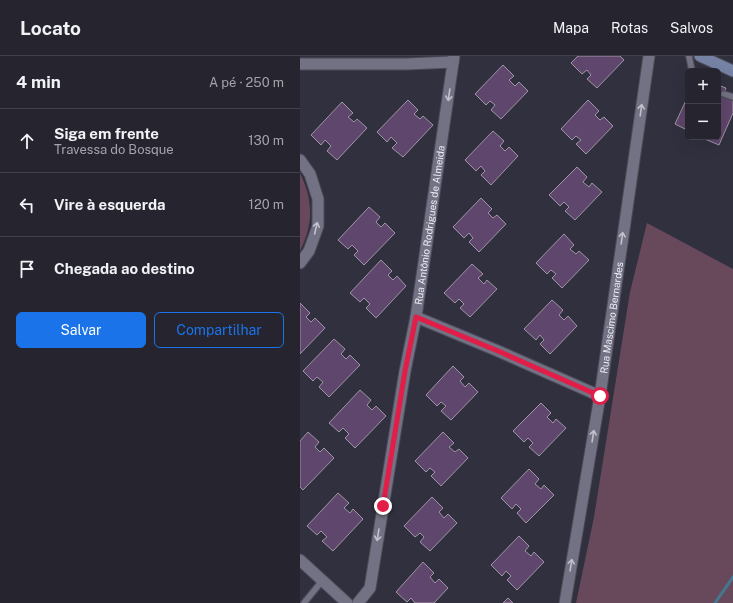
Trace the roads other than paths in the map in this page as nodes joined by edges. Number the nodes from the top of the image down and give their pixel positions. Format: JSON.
{"nodes":[{"id":1,"x":649,"y":56,"type":"edge"},
{"id":2,"x":689,"y":56,"type":"edge"},
{"id":3,"x":700,"y":56,"type":"edge"},
{"id":4,"x":454,"y":59,"type":"edge"},
{"id":5,"x":300,"y":64,"type":"edge"},
{"id":6,"x":691,"y":68,"type":"edge"},
{"id":7,"x":733,"y":71,"type":"edge"},
{"id":8,"x":724,"y":94,"type":"dead end"},
{"id":9,"x":733,"y":98,"type":"edge"},
{"id":10,"x":300,"y":160,"type":"edge"},
{"id":11,"x":300,"y":263,"type":"edge"},
{"id":12,"x":416,"y":317,"type":"junction"},
{"id":13,"x":600,"y":396,"type":"junction"},
{"id":14,"x":300,"y":560,"type":"edge"},
{"id":15,"x":322,"y":581,"type":"junction"},
{"id":16,"x":304,"y":603,"type":"edge"},
{"id":17,"x":347,"y":603,"type":"edge"},
{"id":18,"x":358,"y":603,"type":"edge"},
{"id":19,"x":565,"y":603,"type":"edge"}],
"edges":[{"from":13,"to":1,"type":"street","name":"Rua Mascimo Bernardes","one_way":true},
{"from":2,"to":6,"type":"lane"},
{"from":3,"to":7,"type":"main road"},
{"from":4,"to":5,"type":"street"},
{"from":4,"to":12,"type":"street","name":"Rua Antônio Rodrigues de Almeida","one_way":true},
{"from":8,"to":9,"type":"lane"},
{"from":11,"to":10,"type":"street","one_way":true},
{"from":12,"to":13,"type":"street"},
{"from":12,"to":18,"type":"street","name":"Rua Antônio Rodrigues de Almeida","one_way":true},
{"from":19,"to":13,"type":"street","name":"Rua Mascimo Bernardes","one_way":true},
{"from":14,"to":15,"type":"street"},
{"from":15,"to":16,"type":"lane"},
{"from":15,"to":17,"type":"street"}]}
